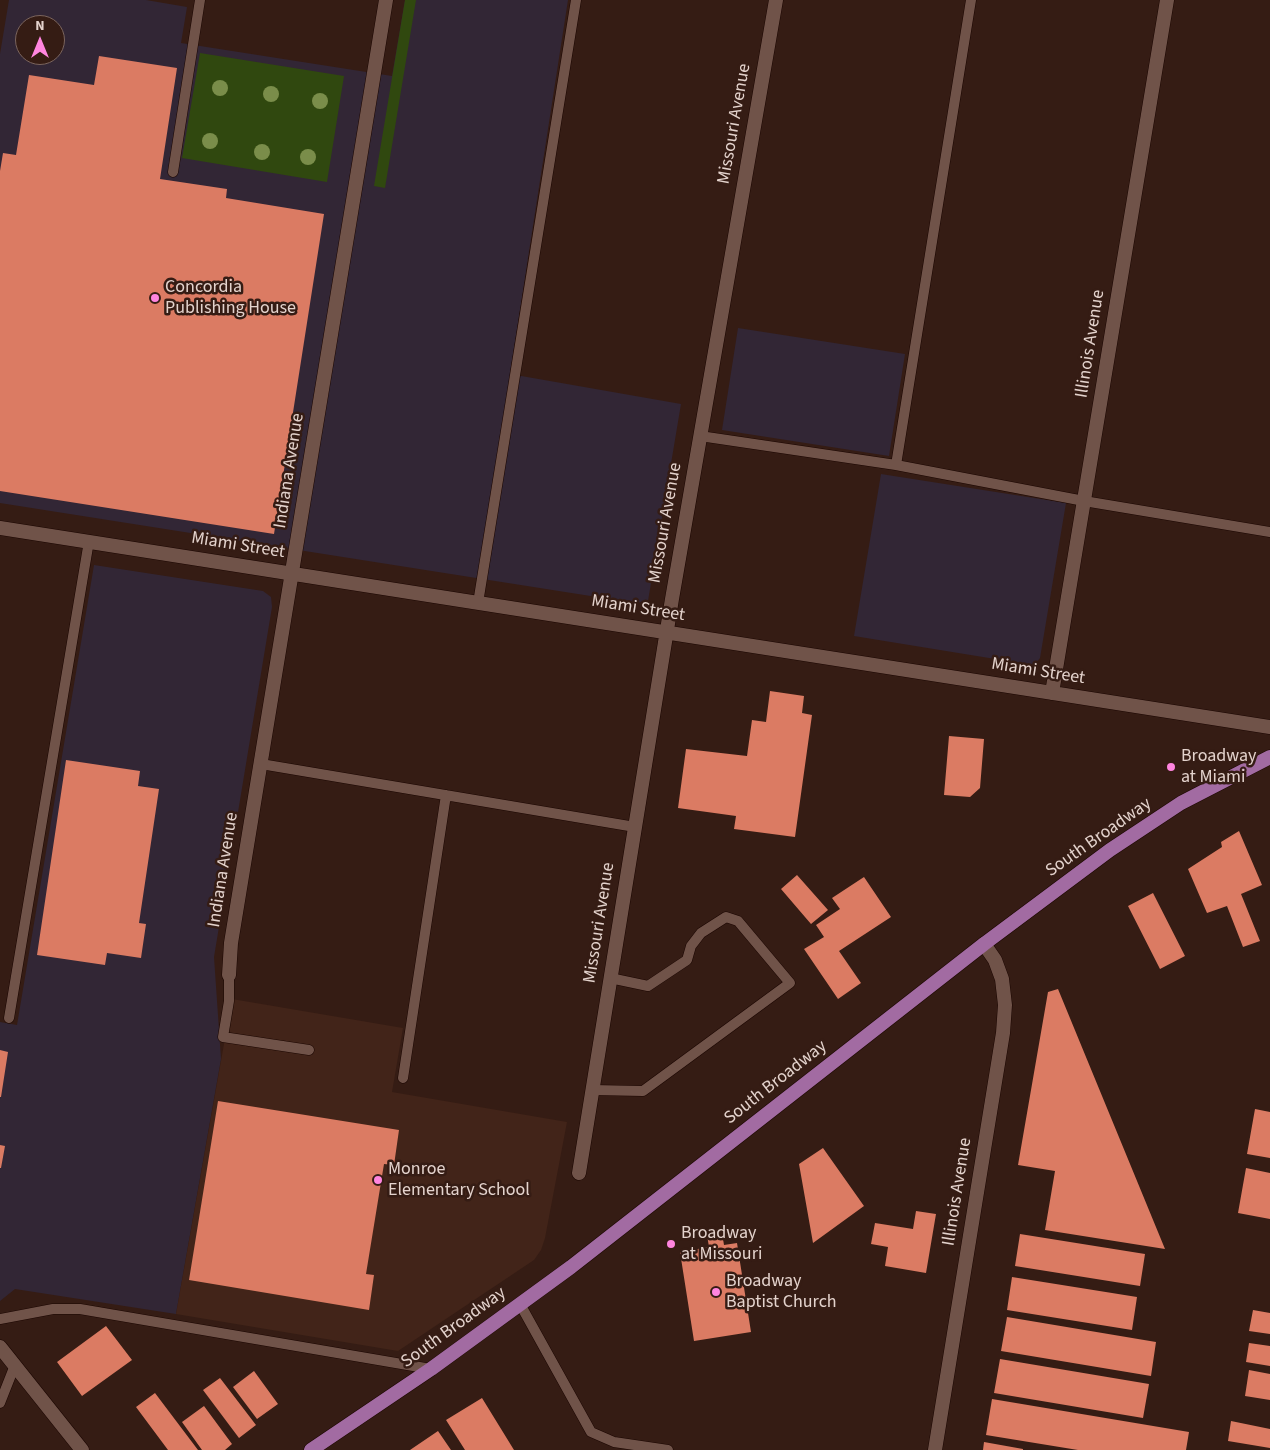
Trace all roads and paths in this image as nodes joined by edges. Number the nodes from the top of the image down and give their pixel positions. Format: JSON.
{"nodes":[{"id":1,"x":200,"y":0,"type":"edge"},
{"id":2,"x":386,"y":0,"type":"edge"},
{"id":3,"x":576,"y":0,"type":"edge"},
{"id":4,"x":776,"y":0,"type":"edge"},
{"id":5,"x":971,"y":0,"type":"edge"},
{"id":6,"x":1167,"y":0,"type":"edge"},
{"id":7,"x":173,"y":172,"type":"dead end"},
{"id":8,"x":700,"y":436,"type":"junction"},
{"id":9,"x":896,"y":465,"type":"junction"},
{"id":10,"x":1084,"y":501,"type":"junction"},
{"id":11,"x":0,"y":528,"type":"edge"},
{"id":12,"x":1270,"y":532,"type":"edge"},
{"id":13,"x":89,"y":541,"type":"junction"},
{"id":14,"x":292,"y":573,"type":"junction"},
{"id":15,"x":478,"y":603,"type":"junction"},
{"id":16,"x":666,"y":632,"type":"junction"},
{"id":17,"x":1052,"y":693,"type":"junction"},
{"id":18,"x":1270,"y":727,"type":"edge"},
{"id":19,"x":1270,"y":757,"type":"edge"},
{"id":20,"x":260,"y":764,"type":"junction"},
{"id":21,"x":446,"y":795,"type":"junction"},
{"id":22,"x":634,"y":827,"type":"junction"},
{"id":23,"x":984,"y":944,"type":"junction"},
{"id":24,"x":229,"y":975,"type":"joint"},
{"id":25,"x":610,"y":978,"type":"junction"},
{"id":26,"x":9,"y":1018,"type":"dead end"},
{"id":27,"x":309,"y":1050,"type":"dead end"},
{"id":28,"x":403,"y":1078,"type":"dead end"},
{"id":29,"x":592,"y":1090,"type":"junction"},
{"id":30,"x":579,"y":1173,"type":"dead end"},
{"id":31,"x":520,"y":1304,"type":"junction"},
{"id":32,"x":0,"y":1319,"type":"edge"},
{"id":33,"x":0,"y":1347,"type":"edge"},
{"id":34,"x":15,"y":1366,"type":"junction"},
{"id":35,"x":431,"y":1368,"type":"junction"},
{"id":36,"x":0,"y":1403,"type":"edge"},
{"id":37,"x":82,"y":1450,"type":"edge"},
{"id":38,"x":311,"y":1450,"type":"edge"},
{"id":39,"x":668,"y":1450,"type":"edge"},
{"id":40,"x":935,"y":1450,"type":"edge"}],
"edges":[{"from":1,"to":7,"type":"lane"},
{"from":2,"to":14,"type":"street","name":"Indiana Avenue"},
{"from":3,"to":15,"type":"lane"},
{"from":4,"to":8,"type":"street","name":"Missouri Avenue"},
{"from":5,"to":9,"type":"lane"},
{"from":6,"to":10,"type":"street","name":"Illinois Avenue"},
{"from":8,"to":9,"type":"lane"},
{"from":8,"to":16,"type":"street","name":"Missouri Avenue"},
{"from":9,"to":10,"type":"lane"},
{"from":10,"to":12,"type":"lane"},
{"from":10,"to":17,"type":"street","name":"Illinois Avenue"},
{"from":11,"to":13,"type":"street","name":"Miami Street"},
{"from":13,"to":14,"type":"street","name":"Miami Street"},
{"from":13,"to":26,"type":"lane"},
{"from":14,"to":15,"type":"street","name":"Miami Street"},
{"from":14,"to":20,"type":"street","name":"Indiana Avenue"},
{"from":15,"to":16,"type":"street","name":"Miami Street"},
{"from":16,"to":17,"type":"street","name":"Miami Street"},
{"from":16,"to":22,"type":"street","name":"Missouri Avenue"},
{"from":17,"to":18,"type":"street","name":"Miami Street"},
{"from":19,"to":23,"type":"main road","name":"South Broadway"},
{"from":20,"to":21,"type":"lane"},
{"from":20,"to":24,"type":"street","name":"Indiana Avenue"},
{"from":21,"to":22,"type":"lane"},
{"from":21,"to":28,"type":"lane"},
{"from":22,"to":25,"type":"street","name":"Missouri Avenue"},
{"from":23,"to":31,"type":"main road","name":"South Broadway"},
{"from":23,"to":40,"type":"street","name":"Illinois Avenue"},
{"from":24,"to":27,"type":"lane","name":"Indiana Avenue"},
{"from":25,"to":29,"type":"street","name":"Missouri Avenue"},
{"from":25,"to":29,"type":"lane"},
{"from":29,"to":30,"type":"street","name":"Missouri Avenue"},
{"from":31,"to":35,"type":"main road","name":"South Broadway"},
{"from":31,"to":39,"type":"lane"},
{"from":32,"to":35,"type":"lane"},
{"from":33,"to":34,"type":"street"},
{"from":34,"to":36,"type":"lane"},
{"from":34,"to":37,"type":"street"},
{"from":35,"to":38,"type":"main road","name":"South Broadway"}]}
